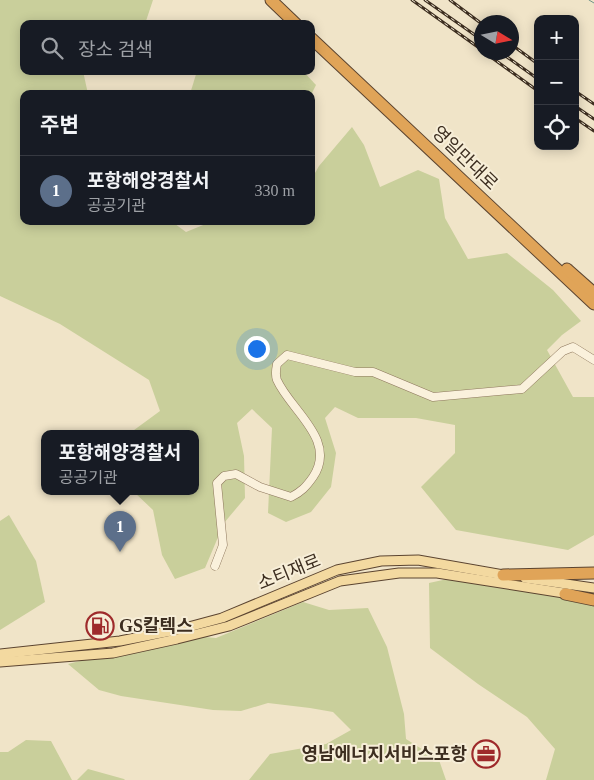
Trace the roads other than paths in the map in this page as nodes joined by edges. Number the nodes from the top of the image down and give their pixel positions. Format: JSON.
{"nodes":[{"id":1,"x":271,"y":0,"type":"edge"},
{"id":2,"x":280,"y":0,"type":"edge"},
{"id":3,"x":292,"y":20,"type":"edge"},
{"id":4,"x":300,"y":20,"type":"edge"},
{"id":5,"x":315,"y":34,"type":"edge"},
{"id":6,"x":315,"y":42,"type":"edge"},
{"id":7,"x":594,"y":293,"type":"edge"},
{"id":8,"x":594,"y":304,"type":"edge"},
{"id":9,"x":594,"y":360,"type":"edge"},
{"id":10,"x":215,"y":566,"type":"dead end"},
{"id":11,"x":594,"y":573,"type":"edge"},
{"id":12,"x":503,"y":575,"type":"junction"},
{"id":13,"x":594,"y":588,"type":"edge"},
{"id":14,"x":565,"y":594,"type":"junction"},
{"id":15,"x":594,"y":595,"type":"edge"},
{"id":16,"x":594,"y":600,"type":"edge"},
{"id":17,"x":0,"y":654,"type":"edge"},
{"id":18,"x":0,"y":662,"type":"edge"}],
"edges":[{"from":1,"to":3,"type":"highway"},
{"from":2,"to":4,"type":"highway"},
{"from":5,"to":7,"type":"highway","name":"영일만대로"},
{"from":6,"to":8,"type":"highway","name":"영일만대로"},
{"from":9,"to":10,"type":"street"},
{"from":11,"to":12,"type":"highway"},
{"from":12,"to":13,"type":"main road","name":"소티재로"},
{"from":12,"to":17,"type":"main road","name":"소티재로"},
{"from":14,"to":15,"type":"main road","name":"소티재로"},
{"from":14,"to":16,"type":"highway"},
{"from":14,"to":18,"type":"main road","name":"소티재로"}]}
